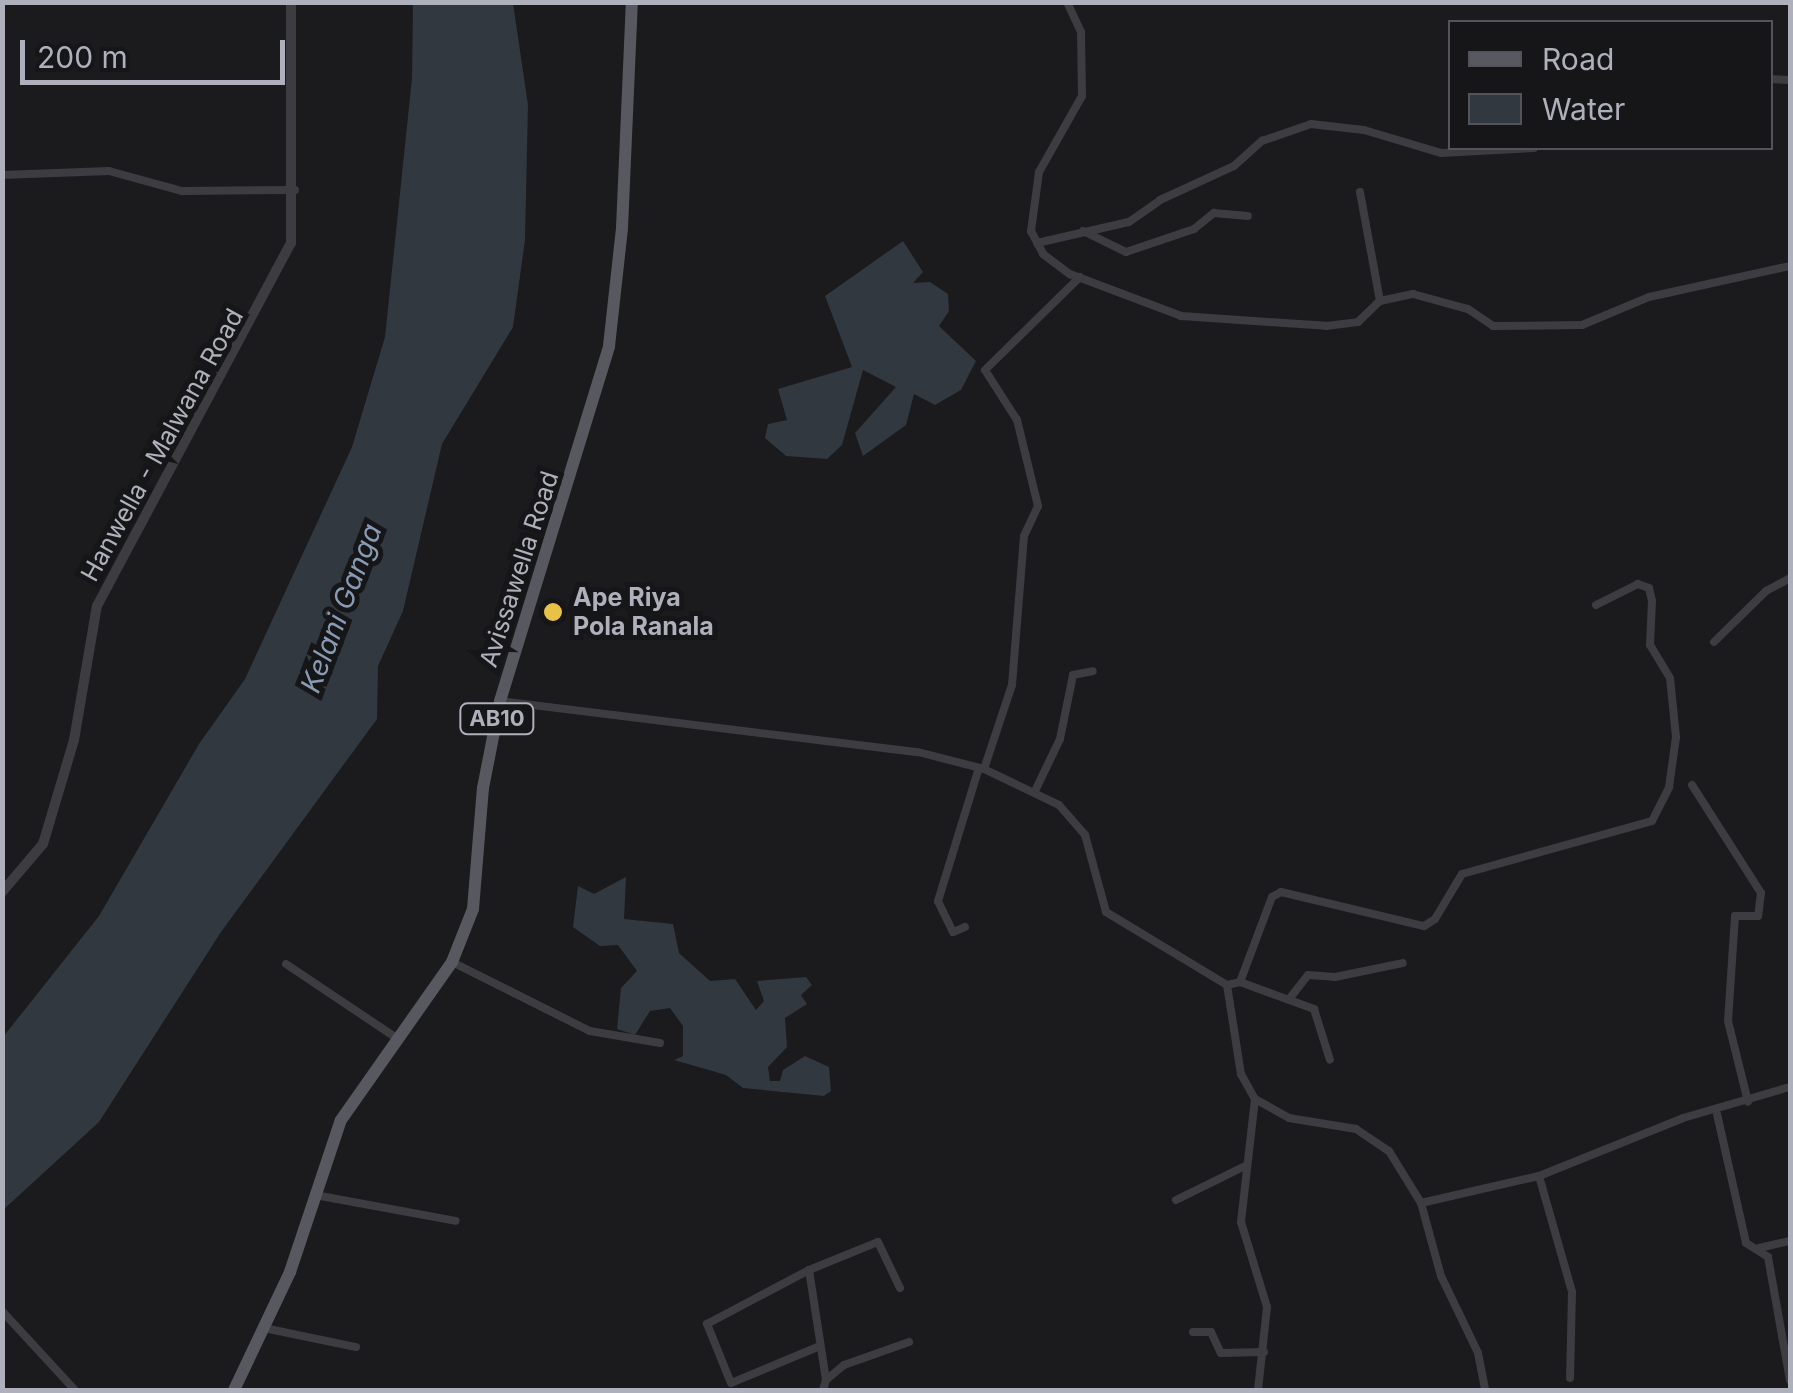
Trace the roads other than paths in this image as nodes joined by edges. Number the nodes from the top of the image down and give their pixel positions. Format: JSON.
{"nodes":[{"id":1,"x":291,"y":2,"type":"edge"},
{"id":2,"x":632,"y":2,"type":"edge"},
{"id":3,"x":1067,"y":2,"type":"edge"},
{"id":4,"x":1497,"y":150,"type":"edge"},
{"id":5,"x":2,"y":175,"type":"edge"},
{"id":6,"x":294,"y":190,"type":"junction"},
{"id":7,"x":1360,"y":192,"type":"dead end"},
{"id":8,"x":1248,"y":216,"type":"dead end"},
{"id":9,"x":1083,"y":232,"type":"junction"},
{"id":10,"x":1037,"y":243,"type":"junction"},
{"id":11,"x":1790,"y":266,"type":"edge"},
{"id":12,"x":1080,"y":277,"type":"junction"},
{"id":13,"x":1380,"y":301,"type":"junction"},
{"id":14,"x":1790,"y":578,"type":"edge"},
{"id":15,"x":1596,"y":605,"type":"dead end"},
{"id":16,"x":1714,"y":642,"type":"dead end"},
{"id":17,"x":1093,"y":671,"type":"dead end"},
{"id":18,"x":500,"y":700,"type":"junction"},
{"id":19,"x":981,"y":768,"type":"junction"},
{"id":20,"x":1692,"y":785,"type":"dead end"},
{"id":21,"x":1036,"y":788,"type":"junction"},
{"id":22,"x":2,"y":892,"type":"edge"},
{"id":23,"x":965,"y":926,"type":"dead end"},
{"id":24,"x":452,"y":962,"type":"junction"},
{"id":25,"x":1403,"y":963,"type":"dead end"},
{"id":26,"x":286,"y":964,"type":"dead end"},
{"id":27,"x":1240,"y":982,"type":"junction"},
{"id":28,"x":1227,"y":986,"type":"junction"},
{"id":29,"x":1290,"y":998,"type":"junction"},
{"id":30,"x":398,"y":1038,"type":"junction"},
{"id":31,"x":660,"y":1044,"type":"dead end"},
{"id":32,"x":1330,"y":1060,"type":"dead end"},
{"id":33,"x":1790,"y":1086,"type":"edge"},
{"id":34,"x":1255,"y":1098,"type":"junction"},
{"id":35,"x":1748,"y":1102,"type":"junction"},
{"id":36,"x":1717,"y":1114,"type":"junction"},
{"id":37,"x":1245,"y":1166,"type":"junction"},
{"id":38,"x":1539,"y":1176,"type":"junction"},
{"id":39,"x":311,"y":1194,"type":"junction"},
{"id":40,"x":1176,"y":1200,"type":"dead end"},
{"id":41,"x":1421,"y":1203,"type":"junction"},
{"id":42,"x":456,"y":1222,"type":"dead end"},
{"id":43,"x":1790,"y":1242,"type":"edge"},
{"id":44,"x":1760,"y":1248,"type":"junction"},
{"id":45,"x":808,"y":1270,"type":"junction"},
{"id":46,"x":900,"y":1288,"type":"dead end"},
{"id":47,"x":2,"y":1310,"type":"edge"},
{"id":48,"x":264,"y":1328,"type":"junction"},
{"id":49,"x":1193,"y":1332,"type":"dead end"},
{"id":50,"x":909,"y":1342,"type":"dead end"},
{"id":51,"x":356,"y":1346,"type":"dead end"},
{"id":52,"x":820,"y":1346,"type":"junction"},
{"id":53,"x":1264,"y":1352,"type":"junction"},
{"id":54,"x":1570,"y":1378,"type":"dead end"},
{"id":55,"x":826,"y":1380,"type":"junction"},
{"id":56,"x":1790,"y":1380,"type":"edge"},
{"id":57,"x":76,"y":1390,"type":"edge"},
{"id":58,"x":234,"y":1390,"type":"edge"},
{"id":59,"x":823,"y":1390,"type":"edge"},
{"id":60,"x":1258,"y":1390,"type":"edge"},
{"id":61,"x":1485,"y":1390,"type":"edge"}],
"edges":[{"from":1,"to":6,"type":"street","name":"Hanwella - Malwana Road"},
{"from":2,"to":18,"type":"main road","name":"Avissawella Road","number":"AB10"},
{"from":3,"to":10,"type":"street"},
{"from":4,"to":9,"type":"street"},
{"from":5,"to":6,"type":"street"},
{"from":6,"to":22,"type":"street","name":"Hanwella - Malwana Road"},
{"from":7,"to":13,"type":"street"},
{"from":8,"to":9,"type":"street"},
{"from":9,"to":10,"type":"street"},
{"from":10,"to":12,"type":"street"},
{"from":11,"to":13,"type":"street"},
{"from":12,"to":13,"type":"street"},
{"from":12,"to":19,"type":"street"},
{"from":14,"to":16,"type":"street"},
{"from":15,"to":27,"type":"street"},
{"from":17,"to":21,"type":"street"},
{"from":18,"to":19,"type":"street"},
{"from":18,"to":24,"type":"main road","name":"Avissawella Road","number":"AB10"},
{"from":19,"to":21,"type":"street"},
{"from":19,"to":23,"type":"street"},
{"from":20,"to":35,"type":"street"},
{"from":21,"to":28,"type":"street"},
{"from":24,"to":30,"type":"main road","name":"Avissawella Road","number":"AB10"},
{"from":24,"to":31,"type":"street"},
{"from":25,"to":29,"type":"street"},
{"from":26,"to":30,"type":"street"},
{"from":27,"to":28,"type":"street"},
{"from":27,"to":29,"type":"street"},
{"from":28,"to":34,"type":"street"},
{"from":29,"to":32,"type":"street"},
{"from":30,"to":39,"type":"main road","name":"Avissawella Road","number":"AB10"},
{"from":33,"to":35,"type":"street"},
{"from":34,"to":37,"type":"street"},
{"from":34,"to":41,"type":"street"},
{"from":35,"to":36,"type":"street"},
{"from":36,"to":38,"type":"street"},
{"from":36,"to":44,"type":"street"},
{"from":37,"to":40,"type":"street"},
{"from":37,"to":53,"type":"street"},
{"from":38,"to":41,"type":"street"},
{"from":38,"to":54,"type":"street"},
{"from":39,"to":42,"type":"street"},
{"from":39,"to":48,"type":"main road","name":"Avissawella Road","number":"AB10"},
{"from":41,"to":61,"type":"street"},
{"from":43,"to":44,"type":"street"},
{"from":44,"to":56,"type":"street"},
{"from":45,"to":46,"type":"street"},
{"from":45,"to":52,"type":"street"},
{"from":45,"to":52,"type":"street"},
{"from":47,"to":57,"type":"street"},
{"from":48,"to":51,"type":"street"},
{"from":48,"to":58,"type":"main road","name":"Avissawella Road","number":"AB10"},
{"from":49,"to":53,"type":"street"},
{"from":50,"to":55,"type":"street"},
{"from":52,"to":55,"type":"street"},
{"from":53,"to":60,"type":"street"},
{"from":55,"to":59,"type":"street"}]}
